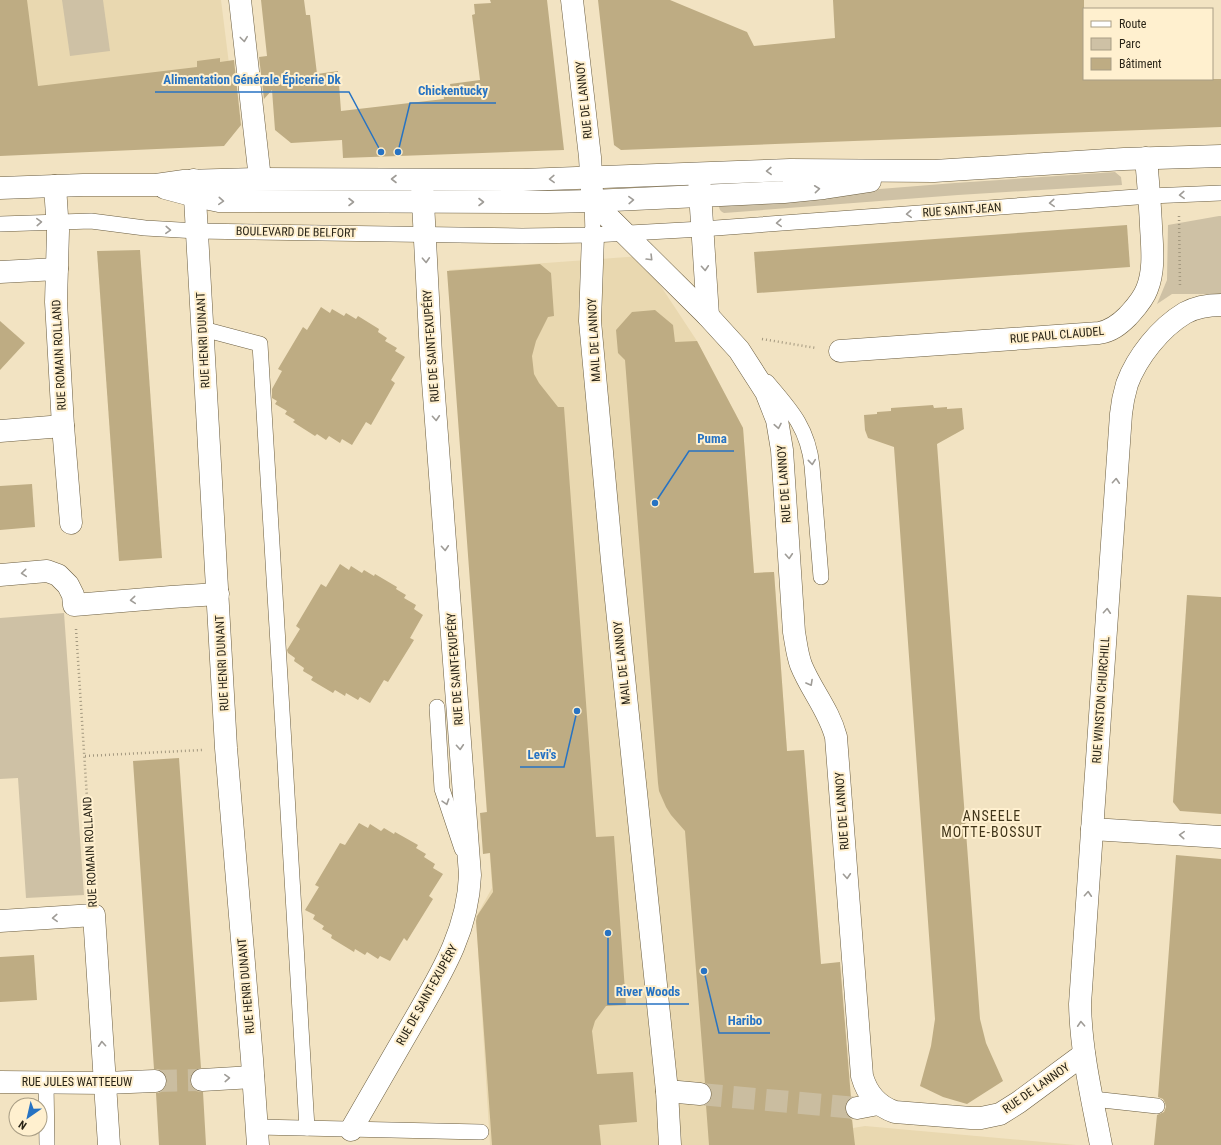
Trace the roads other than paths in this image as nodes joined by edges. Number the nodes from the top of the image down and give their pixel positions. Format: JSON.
{"nodes":[{"id":1,"x":240,"y":0,"type":"edge"},
{"id":2,"x":572,"y":0,"type":"edge"},
{"id":3,"x":1221,"y":156,"type":"edge"},
{"id":4,"x":1146,"y":158,"type":"junction"},
{"id":5,"x":934,"y":171,"type":"junction"},
{"id":6,"x":699,"y":174,"type":"junction"},
{"id":7,"x":591,"y":177,"type":"junction"},
{"id":8,"x":260,"y":179,"type":"junction"},
{"id":9,"x":422,"y":180,"type":"junction"},
{"id":10,"x":55,"y":186,"type":"junction"},
{"id":11,"x":0,"y":188,"type":"edge"},
{"id":12,"x":194,"y":188,"type":"junction"},
{"id":13,"x":1221,"y":193,"type":"edge"},
{"id":14,"x":700,"y":196,"type":"junction"},
{"id":15,"x":1150,"y":196,"type":"junction"},
{"id":16,"x":592,"y":201,"type":"junction"},
{"id":17,"x":423,"y":202,"type":"junction"},
{"id":18,"x":57,"y":221,"type":"junction"},
{"id":19,"x":0,"y":224,"type":"edge"},
{"id":20,"x":702,"y":229,"type":"junction"},
{"id":21,"x":197,"y":231,"type":"junction"},
{"id":22,"x":625,"y":233,"type":"junction"},
{"id":23,"x":425,"y":234,"type":"junction"},
{"id":24,"x":593,"y":235,"type":"junction"},
{"id":25,"x":57,"y":269,"type":"junction"},
{"id":26,"x":0,"y":272,"type":"edge"},
{"id":27,"x":1221,"y":305,"type":"edge"},
{"id":28,"x":708,"y":316,"type":"junction"},
{"id":29,"x":202,"y":329,"type":"junction"},
{"id":30,"x":739,"y":350,"type":"junction"},
{"id":31,"x":840,"y":352,"type":"road end"},
{"id":32,"x":63,"y":426,"type":"junction"},
{"id":33,"x":0,"y":430,"type":"edge"},
{"id":34,"x":71,"y":523,"type":"dead end"},
{"id":35,"x":0,"y":575,"type":"edge"},
{"id":36,"x":821,"y":578,"type":"dead end"},
{"id":37,"x":218,"y":594,"type":"junction"},
{"id":38,"x":437,"y":707,"type":"dead end"},
{"id":39,"x":1092,"y":829,"type":"junction"},
{"id":40,"x":1221,"y":837,"type":"edge"},
{"id":41,"x":470,"y":875,"type":"junction"},
{"id":42,"x":0,"y":921,"type":"edge"},
{"id":43,"x":1084,"y":1054,"type":"junction"},
{"id":44,"x":253,"y":1077,"type":"junction"},
{"id":45,"x":202,"y":1080,"type":"tunnel mouth"},
{"id":46,"x":155,"y":1081,"type":"tunnel mouth"},
{"id":47,"x":0,"y":1082,"type":"edge"},
{"id":48,"x":46,"y":1083,"type":"junction"},
{"id":49,"x":105,"y":1083,"type":"junction"},
{"id":50,"x":667,"y":1091,"type":"junction"},
{"id":51,"x":700,"y":1094,"type":"tunnel mouth"},
{"id":52,"x":1093,"y":1099,"type":"junction"},
{"id":53,"x":878,"y":1104,"type":"junction"},
{"id":54,"x":1157,"y":1106,"type":"dead end"},
{"id":55,"x":857,"y":1108,"type":"tunnel mouth"},
{"id":56,"x":308,"y":1128,"type":"junction"},
{"id":57,"x":351,"y":1130,"type":"junction"},
{"id":58,"x":481,"y":1132,"type":"dead end"},
{"id":59,"x":257,"y":1136,"type":"edge"},
{"id":60,"x":47,"y":1145,"type":"edge"},
{"id":61,"x":108,"y":1145,"type":"edge"},
{"id":62,"x":670,"y":1145,"type":"edge"},
{"id":63,"x":1101,"y":1145,"type":"edge"}],
"edges":[{"from":1,"to":8,"type":"street","one_way":true},
{"from":2,"to":7,"type":"street","name":"RUE DE LANNOY"},
{"from":3,"to":4,"type":"street"},
{"from":4,"to":5,"type":"street"},
{"from":4,"to":15,"type":"street","name":"RUE PAUL CLAUDEL"},
{"from":5,"to":6,"type":"street","one_way":true},
{"from":14,"to":5,"type":"street","one_way":true},
{"from":6,"to":7,"type":"street"},
{"from":6,"to":14,"type":"street"},
{"from":7,"to":9,"type":"street","one_way":true},
{"from":7,"to":16,"type":"street","name":"RUE DE LANNOY"},
{"from":9,"to":8,"type":"street","one_way":true},
{"from":8,"to":12,"type":"street"},
{"from":9,"to":17,"type":"street","name":"RUE DE SAINT-EXUPÉRY"},
{"from":10,"to":11,"type":"street"},
{"from":10,"to":12,"type":"street"},
{"from":10,"to":18,"type":"street","name":"RUE ROMAIN ROLLAND"},
{"from":12,"to":17,"type":"street","one_way":true},
{"from":12,"to":21,"type":"street","name":"RUE HENRI DUNANT"},
{"from":13,"to":15,"type":"lane","name":"RUE SAINT-JEAN","one_way":true},
{"from":16,"to":14,"type":"street","one_way":true},
{"from":14,"to":20,"type":"street"},
{"from":15,"to":20,"type":"lane","name":"RUE SAINT-JEAN","one_way":true},
{"from":15,"to":31,"type":"street","name":"RUE PAUL CLAUDEL"},
{"from":17,"to":16,"type":"street","one_way":true},
{"from":16,"to":22,"type":"street","name":"RUE DE LANNOY"},
{"from":16,"to":24,"type":"lane","name":"RUE DE LANNOY"},
{"from":17,"to":23,"type":"street","name":"RUE DE SAINT-EXUPÉRY"},
{"from":19,"to":18,"type":"lane","name":"BOULEVARD DE BELFORT","one_way":true},
{"from":18,"to":21,"type":"lane","name":"BOULEVARD DE BELFORT","one_way":true},
{"from":18,"to":25,"type":"street","name":"RUE ROMAIN ROLLAND"},
{"from":20,"to":22,"type":"lane","name":"RUE SAINT-JEAN"},
{"from":20,"to":28,"type":"street","one_way":true},
{"from":21,"to":23,"type":"lane","name":"BOULEVARD DE BELFORT"},
{"from":21,"to":29,"type":"street","name":"RUE HENRI DUNANT"},
{"from":22,"to":24,"type":"lane","name":"RUE SAINT-JEAN"},
{"from":22,"to":28,"type":"street","name":"RUE DE LANNOY","one_way":true},
{"from":23,"to":24,"type":"lane","name":"BOULEVARD DE BELFORT"},
{"from":23,"to":41,"type":"street","name":"RUE DE SAINT-EXUPÉRY","one_way":true},
{"from":24,"to":50,"type":"street","name":"MAIL DE LANNOY"},
{"from":25,"to":26,"type":"street"},
{"from":25,"to":32,"type":"street","name":"RUE ROMAIN ROLLAND"},
{"from":39,"to":27,"type":"street","name":"RUE WINSTON CHURCHILL","one_way":true},
{"from":28,"to":30,"type":"street","name":"RUE DE LANNOY"},
{"from":29,"to":37,"type":"street","name":"RUE HENRI DUNANT"},
{"from":29,"to":56,"type":"lane"},
{"from":30,"to":36,"type":"lane","one_way":true},
{"from":30,"to":53,"type":"street","name":"RUE DE LANNOY","one_way":true},
{"from":32,"to":33,"type":"street"},
{"from":32,"to":34,"type":"street","name":"RUE ROMAIN ROLLAND"},
{"from":37,"to":35,"type":"street","one_way":true},
{"from":37,"to":44,"type":"street","name":"RUE HENRI DUNANT"},
{"from":38,"to":41,"type":"lane","one_way":true},
{"from":40,"to":39,"type":"street","one_way":true},
{"from":43,"to":39,"type":"street","name":"RUE WINSTON CHURCHILL","one_way":true},
{"from":41,"to":57,"type":"street","name":"RUE DE SAINT-EXUPÉRY"},
{"from":49,"to":42,"type":"street","name":"RUE ROMAIN ROLLAND","one_way":true},
{"from":43,"to":52,"type":"street","name":"RUE WINSTON CHURCHILL"},
{"from":43,"to":53,"type":"street","name":"RUE DE LANNOY"},
{"from":45,"to":44,"type":"street","one_way":true},
{"from":44,"to":59,"type":"street","name":"RUE HENRI DUNANT"},
{"from":46,"to":49,"type":"street","name":"RUE JULES WATTEEUW"},
{"from":47,"to":48,"type":"street","name":"RUE JULES WATTEEUW"},
{"from":48,"to":49,"type":"street","name":"RUE JULES WATTEEUW"},
{"from":48,"to":60,"type":"lane"},
{"from":49,"to":61,"type":"street","name":"RUE ROMAIN ROLLAND"},
{"from":50,"to":51,"type":"street"},
{"from":50,"to":62,"type":"street","name":"MAIL DE LANNOY"},
{"from":52,"to":54,"type":"lane"},
{"from":52,"to":63,"type":"street","name":"RUE WINSTON CHURCHILL"},
{"from":53,"to":55,"type":"street"},
{"from":56,"to":57,"type":"lane"},
{"from":56,"to":59,"type":"lane"},
{"from":57,"to":58,"type":"lane"}]}
